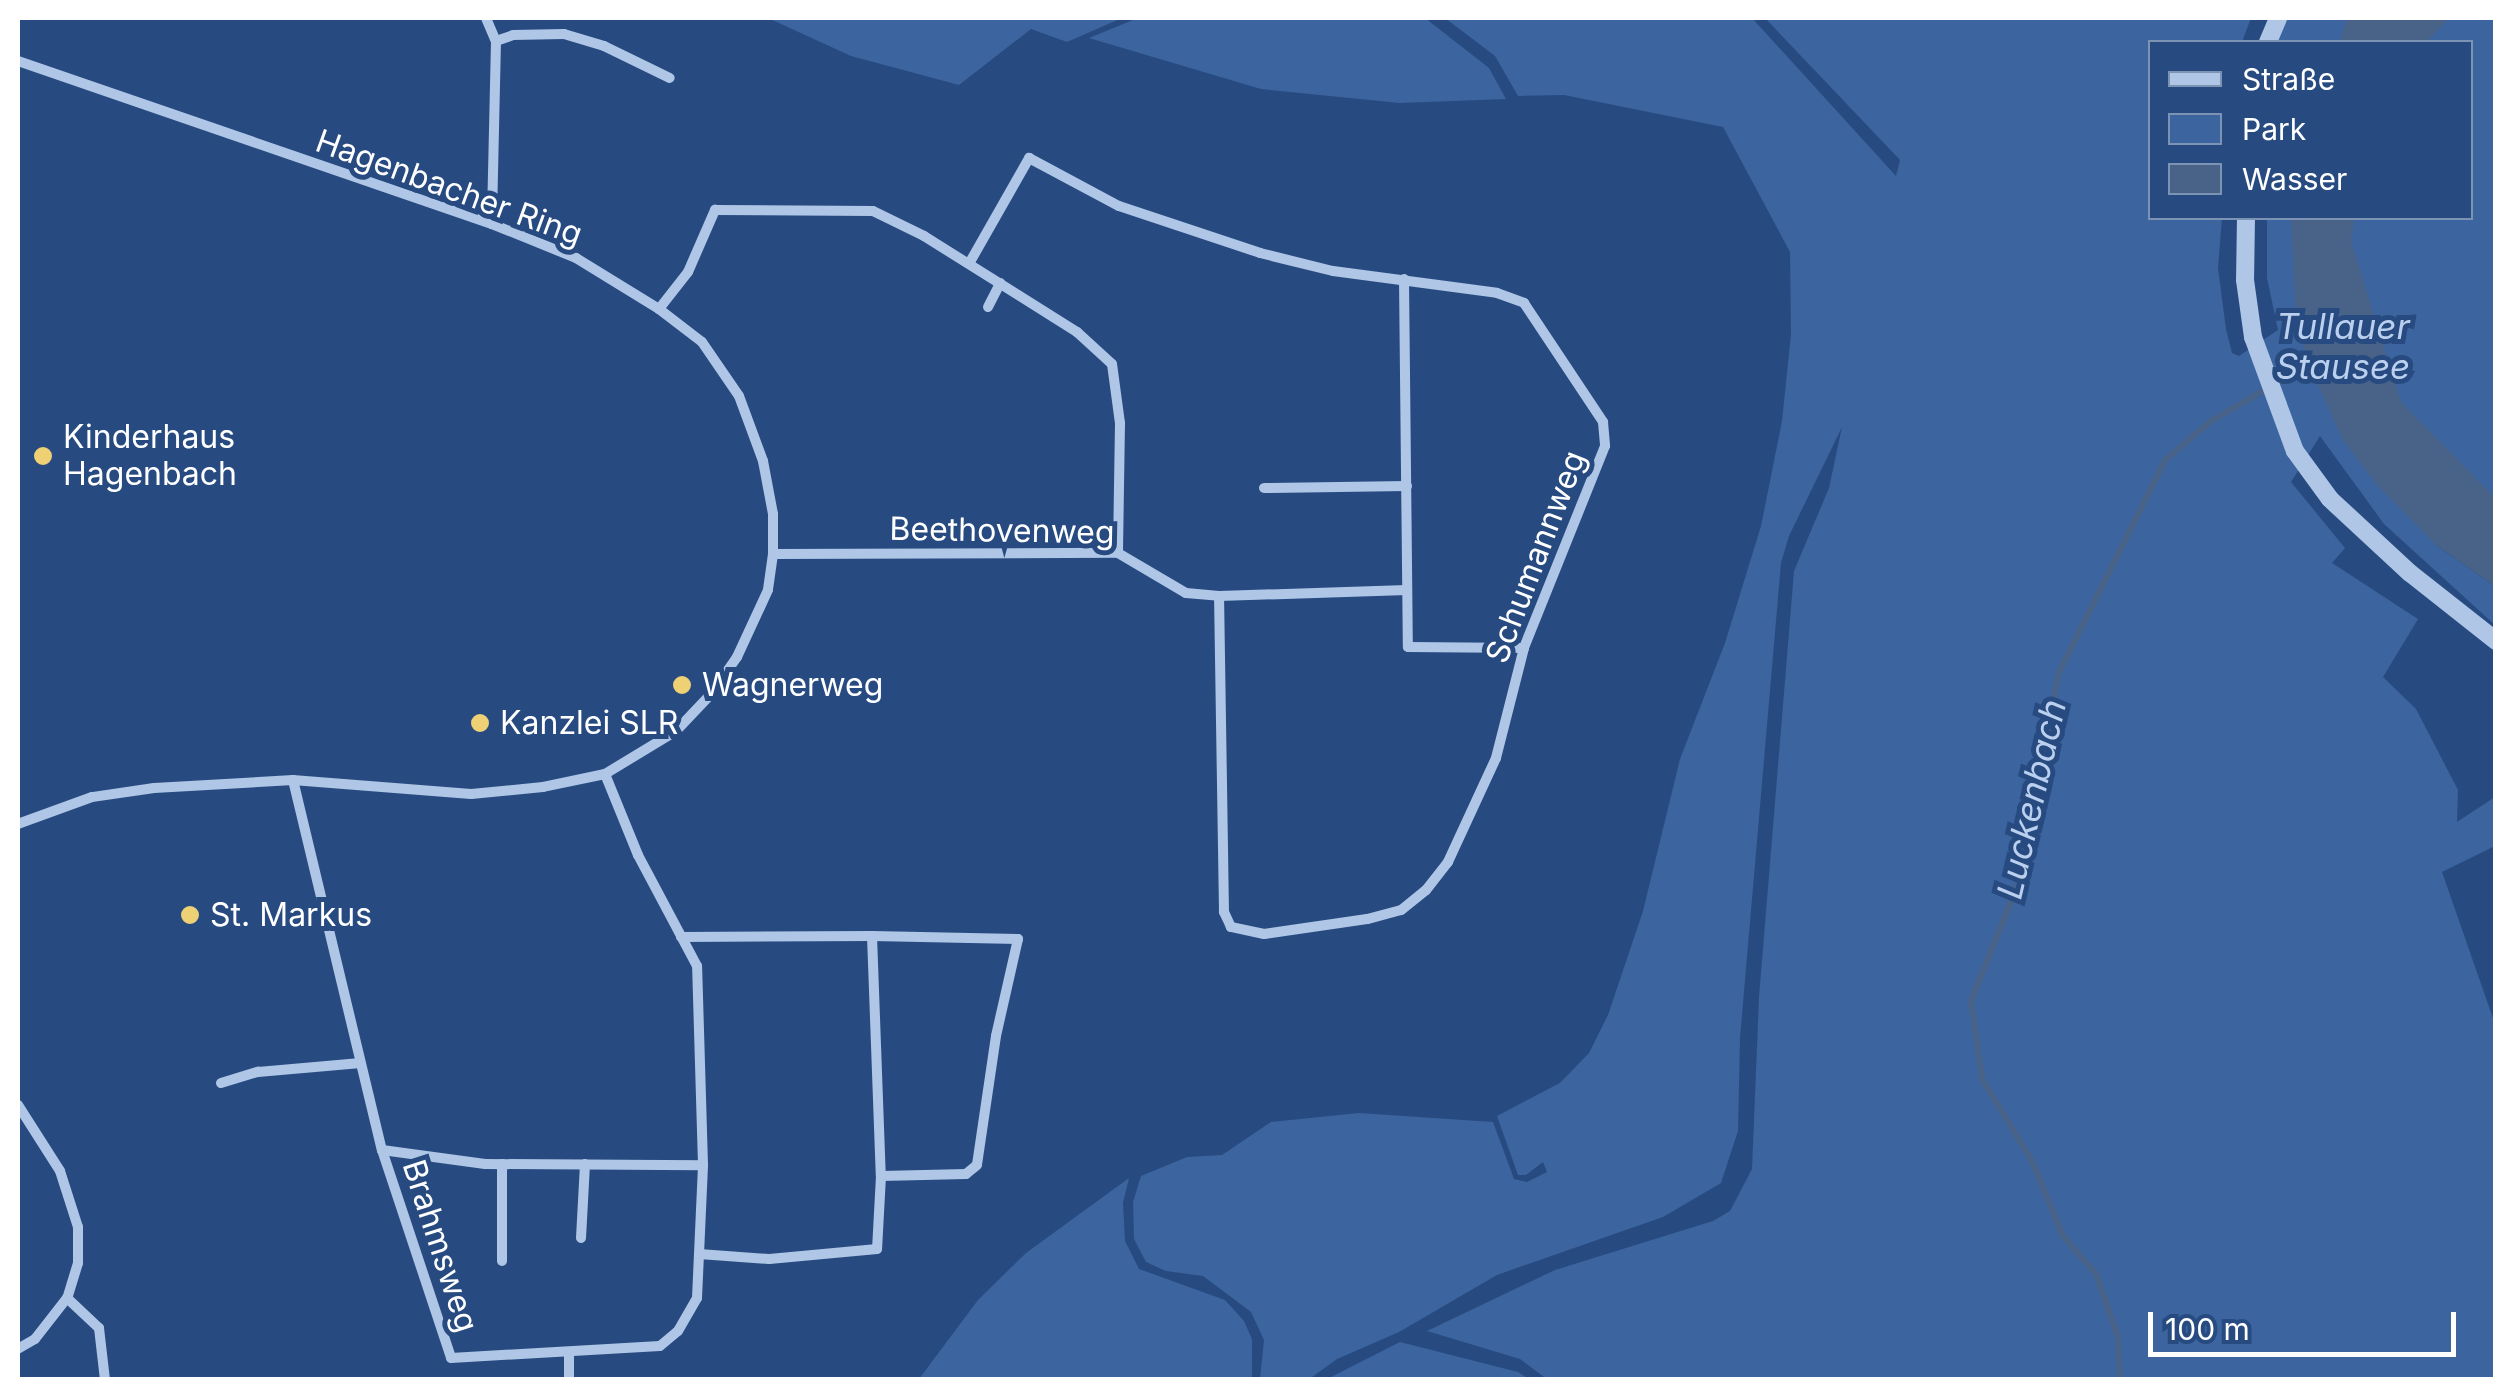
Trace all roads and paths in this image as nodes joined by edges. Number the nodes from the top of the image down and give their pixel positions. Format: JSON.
{"nodes":[{"id":1,"x":486,"y":18,"type":"edge"},
{"id":2,"x":496,"y":41,"type":"junction"},
{"id":3,"x":18,"y":61,"type":"edge"},
{"id":4,"x":670,"y":78,"type":"dead end"},
{"id":5,"x":2246,"y":220,"type":"edge"},
{"id":6,"x":492,"y":224,"type":"junction"},
{"id":7,"x":970,"y":262,"type":"junction"},
{"id":8,"x":1404,"y":280,"type":"junction"},
{"id":9,"x":1000,"y":283,"type":"junction"},
{"id":10,"x":988,"y":307,"type":"dead end"},
{"id":11,"x":659,"y":309,"type":"junction"},
{"id":12,"x":1407,"y":486,"type":"junction"},
{"id":13,"x":1264,"y":488,"type":"dead end"},
{"id":14,"x":1118,"y":553,"type":"junction"},
{"id":15,"x":773,"y":554,"type":"junction"},
{"id":16,"x":1407,"y":590,"type":"junction"},
{"id":17,"x":1220,"y":596,"type":"junction"},
{"id":18,"x":2496,"y":642,"type":"edge"},
{"id":19,"x":1524,"y":648,"type":"junction"},
{"id":20,"x":605,"y":774,"type":"junction"},
{"id":21,"x":293,"y":780,"type":"junction"},
{"id":22,"x":18,"y":824,"type":"edge"},
{"id":23,"x":872,"y":936,"type":"junction"},
{"id":24,"x":682,"y":937,"type":"junction"},
{"id":25,"x":361,"y":1062,"type":"junction"},
{"id":26,"x":221,"y":1083,"type":"dead end"},
{"id":27,"x":18,"y":1105,"type":"edge"},
{"id":28,"x":382,"y":1150,"type":"junction"},
{"id":29,"x":502,"y":1164,"type":"junction"},
{"id":30,"x":585,"y":1164,"type":"junction"},
{"id":31,"x":703,"y":1164,"type":"junction"},
{"id":32,"x":880,"y":1176,"type":"junction"},
{"id":33,"x":582,"y":1238,"type":"dead end"},
{"id":34,"x":699,"y":1254,"type":"junction"},
{"id":35,"x":502,"y":1260,"type":"dead end"},
{"id":36,"x":67,"y":1298,"type":"junction"},
{"id":37,"x":18,"y":1350,"type":"edge"},
{"id":38,"x":570,"y":1355,"type":"junction"},
{"id":39,"x":105,"y":1380,"type":"edge"},
{"id":40,"x":569,"y":1380,"type":"edge"}],
"edges":[{"from":1,"to":2,"type":"street"},
{"from":2,"to":4,"type":"street"},
{"from":2,"to":6,"type":"street"},
{"from":3,"to":6,"type":"street","name":"Hagenbacher Ring"},
{"from":5,"to":18,"type":"street"},
{"from":6,"to":11,"type":"street","name":"Hagenbacher Ring"},
{"from":7,"to":8,"type":"street","name":"Schumannweg"},
{"from":7,"to":9,"type":"street"},
{"from":7,"to":11,"type":"street"},
{"from":8,"to":12,"type":"street"},
{"from":8,"to":19,"type":"street","name":"Schumannweg"},
{"from":9,"to":10,"type":"street"},
{"from":9,"to":14,"type":"street"},
{"from":11,"to":15,"type":"street","name":"Hagenbacher Ring"},
{"from":12,"to":13,"type":"street"},
{"from":12,"to":16,"type":"street"},
{"from":14,"to":15,"type":"street","name":"Beethovenweg"},
{"from":14,"to":17,"type":"street","name":"Beethovenweg"},
{"from":15,"to":20,"type":"street","name":"Hagenbacher Ring"},
{"from":16,"to":17,"type":"street","name":"Beethovenweg"},
{"from":16,"to":19,"type":"street"},
{"from":17,"to":19,"type":"street","name":"Schumannweg"},
{"from":20,"to":21,"type":"street","name":"Hagenbacher Ring"},
{"from":20,"to":24,"type":"street"},
{"from":21,"to":22,"type":"street","name":"Hagenbacher Ring"},
{"from":21,"to":25,"type":"street","name":"Brahmsweg"},
{"from":23,"to":24,"type":"street"},
{"from":23,"to":32,"type":"street"},
{"from":23,"to":32,"type":"street"},
{"from":24,"to":31,"type":"street"},
{"from":25,"to":26,"type":"street"},
{"from":25,"to":28,"type":"street","name":"Brahmsweg"},
{"from":27,"to":36,"type":"street"},
{"from":28,"to":29,"type":"street","name":"Brahmsweg"},
{"from":28,"to":38,"type":"street","name":"Brahmsweg"},
{"from":29,"to":30,"type":"street","name":"Brahmsweg"},
{"from":29,"to":35,"type":"street","name":"Brahmsweg"},
{"from":30,"to":31,"type":"street","name":"Brahmsweg"},
{"from":30,"to":33,"type":"street"},
{"from":31,"to":34,"type":"street"},
{"from":32,"to":34,"type":"street"},
{"from":34,"to":38,"type":"street","name":"Brahmsweg"},
{"from":36,"to":37,"type":"street"},
{"from":36,"to":39,"type":"street"},
{"from":38,"to":40,"type":"street"}]}
